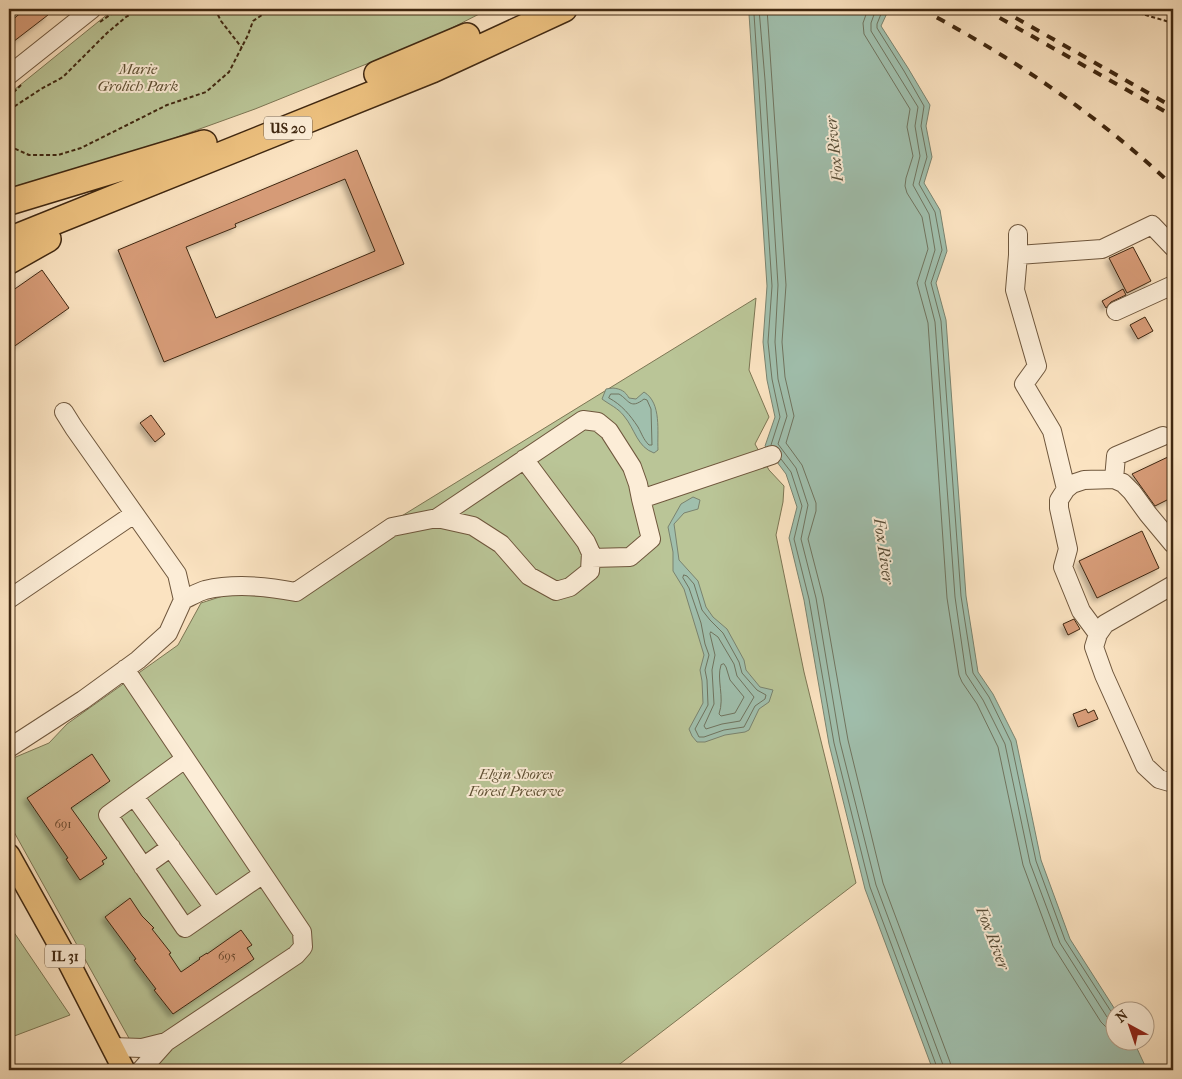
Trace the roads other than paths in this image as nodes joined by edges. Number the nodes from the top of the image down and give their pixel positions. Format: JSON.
{"nodes":[{"id":1,"x":526,"y":9,"type":"edge"},
{"id":2,"x":564,"y":9,"type":"edge"},
{"id":3,"x":85,"y":11,"type":"edge"},
{"id":4,"x":9,"y":75,"type":"edge"},
{"id":5,"x":204,"y":143,"type":"junction"},
{"id":6,"x":232,"y":151,"type":"junction"},
{"id":7,"x":9,"y":202,"type":"edge"},
{"id":8,"x":9,"y":222,"type":"edge"},
{"id":9,"x":1018,"y":234,"type":"dead end"},
{"id":10,"x":9,"y":240,"type":"edge"},
{"id":11,"x":1173,"y":247,"type":"edge"},
{"id":12,"x":1018,"y":255,"type":"junction"},
{"id":13,"x":9,"y":261,"type":"edge"},
{"id":14,"x":1173,"y":285,"type":"edge"},
{"id":15,"x":1116,"y":311,"type":"dead end"},
{"id":16,"x":64,"y":412,"type":"dead end"},
{"id":17,"x":1163,"y":436,"type":"dead end"},
{"id":18,"x":772,"y":455,"type":"dead end"},
{"id":19,"x":524,"y":458,"type":"junction"},
{"id":20,"x":1114,"y":479,"type":"junction"},
{"id":21,"x":1066,"y":490,"type":"junction"},
{"id":22,"x":641,"y":500,"type":"junction"},
{"id":23,"x":134,"y":514,"type":"junction"},
{"id":24,"x":437,"y":518,"type":"junction"},
{"id":25,"x":1173,"y":544,"type":"edge"},
{"id":26,"x":591,"y":558,"type":"junction"},
{"id":27,"x":1173,"y":585,"type":"edge"},
{"id":28,"x":9,"y":599,"type":"edge"},
{"id":29,"x":183,"y":600,"type":"junction"},
{"id":30,"x":1098,"y":634,"type":"junction"},
{"id":31,"x":125,"y":670,"type":"junction"},
{"id":32,"x":9,"y":748,"type":"edge"},
{"id":33,"x":186,"y":759,"type":"junction"},
{"id":34,"x":1173,"y":783,"type":"edge"},
{"id":35,"x":134,"y":796,"type":"junction"},
{"id":36,"x":171,"y":847,"type":"junction"},
{"id":37,"x":9,"y":855,"type":"edge"},
{"id":38,"x":144,"y":867,"type":"junction"},
{"id":39,"x":263,"y":874,"type":"junction"},
{"id":40,"x":214,"y":908,"type":"junction"},
{"id":41,"x":166,"y":1042,"type":"junction"},
{"id":42,"x":112,"y":1047,"type":"junction"},
{"id":43,"x":124,"y":1070,"type":"edge"},
{"id":44,"x":141,"y":1070,"type":"edge"}],
"edges":[{"from":1,"to":5,"type":"highway","number":"US 20"},
{"from":2,"to":6,"type":"highway","number":"US 20"},
{"from":3,"to":4,"type":"street"},
{"from":5,"to":7,"type":"highway"},
{"from":5,"to":8,"type":"highway","number":"US 20"},
{"from":6,"to":10,"type":"highway","number":"US 20"},
{"from":6,"to":13,"type":"highway"},
{"from":9,"to":12,"type":"street"},
{"from":11,"to":12,"type":"street"},
{"from":12,"to":21,"type":"street"},
{"from":14,"to":15,"type":"street"},
{"from":16,"to":23,"type":"street"},
{"from":17,"to":20,"type":"street"},
{"from":18,"to":22,"type":"street"},
{"from":19,"to":22,"type":"street"},
{"from":19,"to":24,"type":"street"},
{"from":19,"to":26,"type":"street"},
{"from":20,"to":21,"type":"street"},
{"from":20,"to":25,"type":"street"},
{"from":21,"to":30,"type":"street"},
{"from":22,"to":26,"type":"street"},
{"from":23,"to":28,"type":"street"},
{"from":23,"to":29,"type":"street"},
{"from":24,"to":26,"type":"street"},
{"from":24,"to":29,"type":"street"},
{"from":27,"to":30,"type":"street"},
{"from":29,"to":31,"type":"street"},
{"from":30,"to":34,"type":"street"},
{"from":31,"to":32,"type":"street"},
{"from":31,"to":33,"type":"street"},
{"from":33,"to":35,"type":"street"},
{"from":33,"to":39,"type":"street"},
{"from":35,"to":36,"type":"street"},
{"from":35,"to":38,"type":"street"},
{"from":36,"to":38,"type":"street"},
{"from":36,"to":40,"type":"street"},
{"from":37,"to":42,"type":"main road","number":"IL 31"},
{"from":38,"to":40,"type":"street"},
{"from":39,"to":40,"type":"street"},
{"from":39,"to":41,"type":"street"},
{"from":41,"to":42,"type":"street"},
{"from":41,"to":44,"type":"street"},
{"from":42,"to":43,"type":"main road","number":"IL 31"}]}
